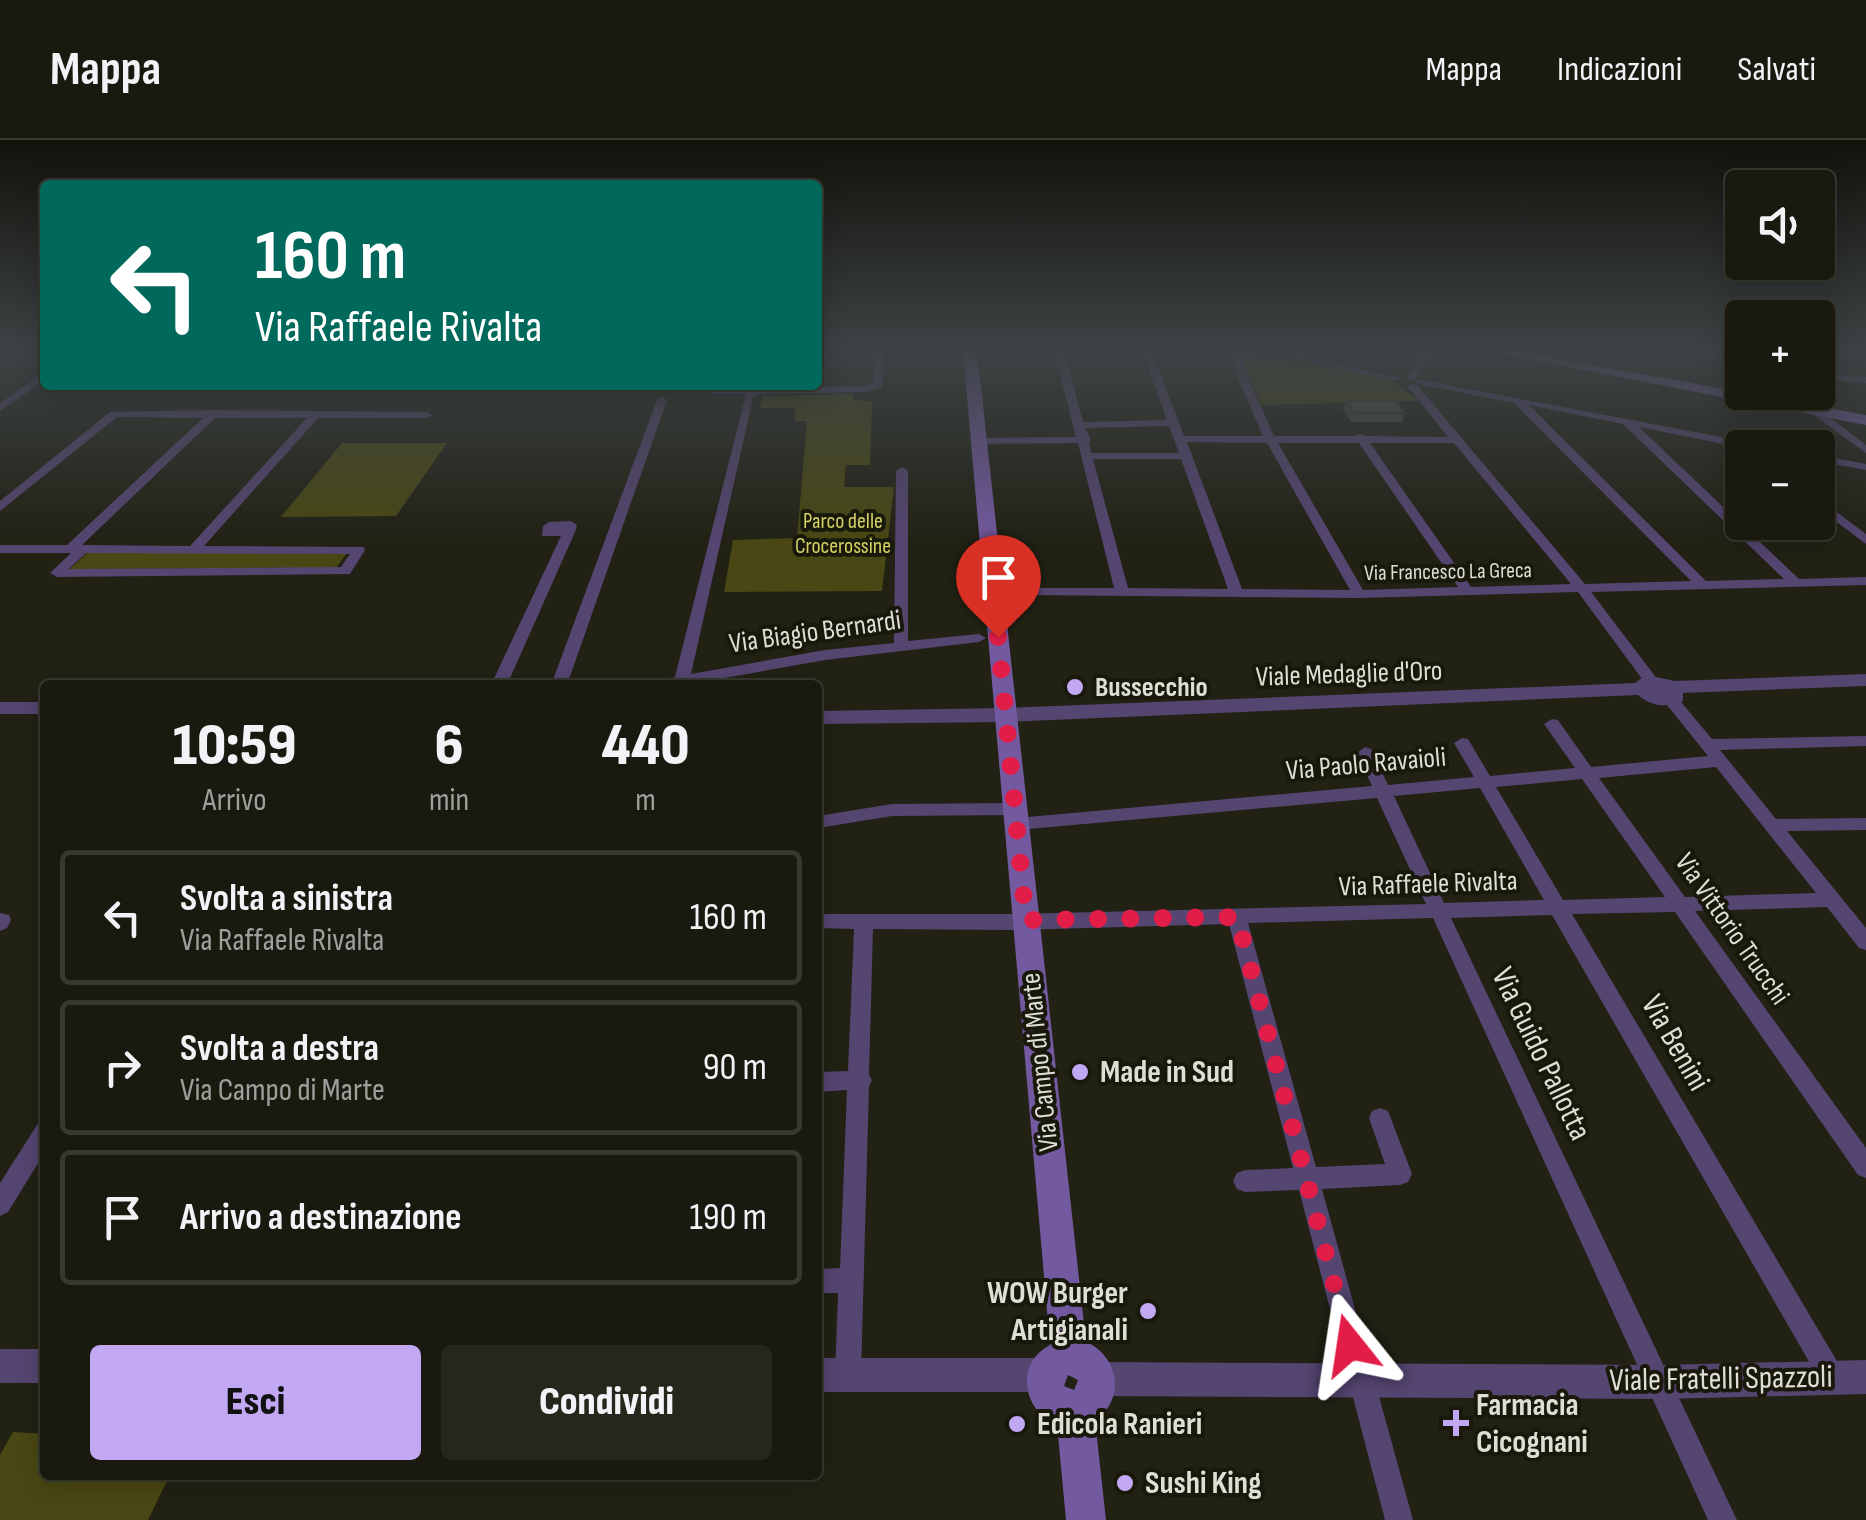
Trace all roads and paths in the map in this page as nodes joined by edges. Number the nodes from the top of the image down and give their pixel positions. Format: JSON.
{"nodes":[{"id":1,"x":112,"y":415,"type":"edge"},
{"id":2,"x":212,"y":415,"type":"edge"},
{"id":3,"x":314,"y":415,"type":"edge"},
{"id":4,"x":656,"y":415,"type":"edge"},
{"id":5,"x":744,"y":415,"type":"edge"},
{"id":6,"x":976,"y":415,"type":"edge"},
{"id":7,"x":1078,"y":415,"type":"edge"},
{"id":8,"x":1171,"y":415,"type":"edge"},
{"id":9,"x":1261,"y":415,"type":"edge"},
{"id":10,"x":1440,"y":415,"type":"edge"},
{"id":11,"x":1532,"y":415,"type":"edge"},
{"id":12,"x":1595,"y":415,"type":"edge"},
{"id":13,"x":1828,"y":415,"type":"edge"},
{"id":14,"x":1627,"y":422,"type":"junction"},
{"id":15,"x":1174,"y":423,"type":"junction"},
{"id":16,"x":1081,"y":425,"type":"junction"},
{"id":17,"x":1360,"y":437,"type":"junction"},
{"id":18,"x":1180,"y":439,"type":"junction"},
{"id":19,"x":1273,"y":439,"type":"junction"},
{"id":20,"x":1084,"y":440,"type":"junction"},
{"id":21,"x":1458,"y":440,"type":"junction"},
{"id":22,"x":979,"y":441,"type":"junction"},
{"id":23,"x":1725,"y":442,"type":"edge"},
{"id":24,"x":1866,"y":450,"type":"edge"},
{"id":25,"x":1088,"y":456,"type":"junction"},
{"id":26,"x":1186,"y":456,"type":"junction"},
{"id":27,"x":1835,"y":461,"type":"edge"},
{"id":28,"x":1866,"y":467,"type":"edge"},
{"id":29,"x":902,"y":470,"type":"dead end"},
{"id":30,"x":0,"y":507,"type":"edge"},
{"id":31,"x":1835,"y":515,"type":"edge"},
{"id":32,"x":569,"y":532,"type":"dead end"},
{"id":33,"x":1866,"y":540,"type":"edge"},
{"id":34,"x":77,"y":549,"type":"junction"},
{"id":35,"x":194,"y":549,"type":"junction"},
{"id":36,"x":0,"y":550,"type":"edge"},
{"id":37,"x":1866,"y":581,"type":"edge"},
{"id":38,"x":1797,"y":584,"type":"junction"},
{"id":39,"x":1704,"y":588,"type":"junction"},
{"id":40,"x":1582,"y":590,"type":"junction"},
{"id":41,"x":1236,"y":591,"type":"junction"},
{"id":42,"x":1031,"y":592,"type":"dead end"},
{"id":43,"x":1122,"y":592,"type":"junction"},
{"id":44,"x":1468,"y":592,"type":"junction"},
{"id":45,"x":1360,"y":594,"type":"junction"},
{"id":46,"x":980,"y":638,"type":"dead end"},
{"id":47,"x":901,"y":646,"type":"junction"},
{"id":48,"x":501,"y":680,"type":"edge"},
{"id":49,"x":561,"y":680,"type":"edge"},
{"id":50,"x":682,"y":680,"type":"edge"},
{"id":51,"x":688,"y":680,"type":"edge"},
{"id":52,"x":1866,"y":680,"type":"edge"},
{"id":53,"x":1646,"y":685,"type":"junction"},
{"id":54,"x":1671,"y":694,"type":"junction"},
{"id":55,"x":0,"y":708,"type":"edge"},
{"id":56,"x":40,"y":708,"type":"edge"},
{"id":57,"x":1006,"y":715,"type":"junction"},
{"id":58,"x":822,"y":718,"type":"edge"},
{"id":59,"x":1552,"y":724,"type":"dead end"},
{"id":60,"x":1866,"y":741,"type":"edge"},
{"id":61,"x":1462,"y":744,"type":"dead end"},
{"id":62,"x":1706,"y":745,"type":"junction"},
{"id":63,"x":1365,"y":753,"type":"dead end"},
{"id":64,"x":1720,"y":761,"type":"junction"},
{"id":65,"x":1586,"y":773,"type":"junction"},
{"id":66,"x":1483,"y":780,"type":"junction"},
{"id":67,"x":1383,"y":790,"type":"junction"},
{"id":68,"x":1016,"y":817,"type":"junction"},
{"id":69,"x":822,"y":821,"type":"edge"},
{"id":70,"x":1866,"y":824,"type":"edge"},
{"id":71,"x":1771,"y":825,"type":"junction"},
{"id":72,"x":1832,"y":900,"type":"junction"},
{"id":73,"x":1684,"y":906,"type":"junction"},
{"id":74,"x":1559,"y":908,"type":"junction"},
{"id":75,"x":1436,"y":910,"type":"junction"},
{"id":76,"x":1237,"y":917,"type":"junction"},
{"id":77,"x":1026,"y":920,"type":"junction"},
{"id":78,"x":864,"y":921,"type":"junction"},
{"id":79,"x":822,"y":922,"type":"edge"},
{"id":80,"x":1866,"y":942,"type":"edge"},
{"id":81,"x":861,"y":1080,"type":"junction"},
{"id":82,"x":822,"y":1082,"type":"edge"},
{"id":83,"x":1380,"y":1118,"type":"dead end"},
{"id":84,"x":40,"y":1140,"type":"edge"},
{"id":85,"x":1866,"y":1167,"type":"edge"},
{"id":86,"x":1306,"y":1176,"type":"junction"},
{"id":87,"x":1245,"y":1181,"type":"dead end"},
{"id":88,"x":0,"y":1204,"type":"edge"},
{"id":89,"x":822,"y":1280,"type":"edge"},
{"id":90,"x":852,"y":1280,"type":"junction"},
{"id":91,"x":0,"y":1366,"type":"edge"},
{"id":92,"x":40,"y":1366,"type":"edge"},
{"id":93,"x":832,"y":1375,"type":"edge"},
{"id":94,"x":1849,"y":1377,"type":"edge"},
{"id":95,"x":1359,"y":1379,"type":"junction"},
{"id":96,"x":1072,"y":1380,"type":"junction"},
{"id":97,"x":1662,"y":1382,"type":"junction"},
{"id":98,"x":1086,"y":1520,"type":"edge"},
{"id":99,"x":1400,"y":1520,"type":"edge"},
{"id":100,"x":1723,"y":1520,"type":"edge"}],
"edges":[{"from":1,"to":30,"type":"street"},
{"from":2,"to":34,"type":"street"},
{"from":3,"to":35,"type":"street"},
{"from":4,"to":49,"type":"street"},
{"from":5,"to":50,"type":"street"},
{"from":6,"to":22,"type":"main road","name":"Via Campo di Marte"},
{"from":7,"to":16,"type":"street"},
{"from":8,"to":15,"type":"street"},
{"from":9,"to":19,"type":"street"},
{"from":10,"to":21,"type":"street"},
{"from":11,"to":39,"type":"street"},
{"from":12,"to":14,"type":"street"},
{"from":13,"to":24,"type":"street"},
{"from":14,"to":23,"type":"street"},
{"from":14,"to":38,"type":"street"},
{"from":15,"to":16,"type":"street"},
{"from":15,"to":18,"type":"street"},
{"from":16,"to":20,"type":"street"},
{"from":17,"to":19,"type":"street"},
{"from":17,"to":21,"type":"street"},
{"from":17,"to":44,"type":"street"},
{"from":18,"to":19,"type":"street"},
{"from":18,"to":26,"type":"street"},
{"from":19,"to":45,"type":"street"},
{"from":20,"to":22,"type":"street"},
{"from":20,"to":25,"type":"street"},
{"from":21,"to":40,"type":"street"},
{"from":22,"to":57,"type":"main road","name":"Via Campo di Marte"},
{"from":25,"to":26,"type":"street"},
{"from":25,"to":43,"type":"street"},
{"from":26,"to":41,"type":"street"},
{"from":27,"to":28,"type":"street"},
{"from":29,"to":47,"type":"street"},
{"from":31,"to":33,"type":"street"},
{"from":32,"to":48,"type":"street"},
{"from":34,"to":35,"type":"street"},
{"from":34,"to":35,"type":"street"},
{"from":34,"to":36,"type":"street"},
{"from":37,"to":38,"type":"street","name":"Via Francesco La Greca"},
{"from":38,"to":39,"type":"street","name":"Via Francesco La Greca"},
{"from":39,"to":40,"type":"street","name":"Via Francesco La Greca"},
{"from":40,"to":44,"type":"street","name":"Via Francesco La Greca"},
{"from":40,"to":53,"type":"street"},
{"from":41,"to":43,"type":"street","name":"Via Francesco La Greca"},
{"from":41,"to":45,"type":"street","name":"Via Francesco La Greca"},
{"from":42,"to":43,"type":"street","name":"Via Francesco La Greca"},
{"from":44,"to":45,"type":"street","name":"Via Francesco La Greca"},
{"from":46,"to":47,"type":"street","name":"Via Biagio Bernardi"},
{"from":47,"to":51,"type":"street","name":"Via Biagio Bernardi"},
{"from":52,"to":54,"type":"street"},
{"from":53,"to":54,"type":"street"},
{"from":53,"to":57,"type":"street","name":"Viale Medaglie d'Oro"},
{"from":54,"to":62,"type":"street"},
{"from":55,"to":56,"type":"street"},
{"from":57,"to":58,"type":"street","name":"Viale Medaglie d'Oro"},
{"from":57,"to":68,"type":"main road","name":"Via Campo di Marte"},
{"from":59,"to":65,"type":"street","name":"Via Vittorio Trucchi"},
{"from":60,"to":62,"type":"street"},
{"from":61,"to":66,"type":"street","name":"Via Benini"},
{"from":62,"to":64,"type":"street"},
{"from":63,"to":67,"type":"street","name":"Via Guido Pallotta"},
{"from":64,"to":65,"type":"street","name":"Via Paolo Ravaioli"},
{"from":64,"to":71,"type":"street"},
{"from":65,"to":66,"type":"street","name":"Via Paolo Ravaioli"},
{"from":65,"to":73,"type":"street","name":"Via Vittorio Trucchi"},
{"from":66,"to":67,"type":"street","name":"Via Paolo Ravaioli"},
{"from":66,"to":74,"type":"street","name":"Via Benini"},
{"from":67,"to":68,"type":"street","name":"Via Paolo Ravaioli"},
{"from":67,"to":75,"type":"street","name":"Via Guido Pallotta"},
{"from":68,"to":69,"type":"street","name":"Via Paolo Ravaioli"},
{"from":68,"to":77,"type":"main road","name":"Via Campo di Marte"},
{"from":70,"to":71,"type":"street"},
{"from":71,"to":72,"type":"street"},
{"from":72,"to":73,"type":"street","name":"Via Raffaele Rivalta"},
{"from":72,"to":80,"type":"street"},
{"from":73,"to":74,"type":"street","name":"Via Raffaele Rivalta"},
{"from":73,"to":85,"type":"street","name":"Via Vittorio Trucchi"},
{"from":74,"to":75,"type":"street","name":"Via Raffaele Rivalta"},
{"from":74,"to":94,"type":"street","name":"Via Benini"},
{"from":75,"to":76,"type":"street","name":"Via Raffaele Rivalta"},
{"from":75,"to":97,"type":"street","name":"Via Guido Pallotta"},
{"from":76,"to":77,"type":"street","name":"Via Raffaele Rivalta"},
{"from":76,"to":86,"type":"street"},
{"from":77,"to":78,"type":"street","name":"Via Raffaele Rivalta"},
{"from":77,"to":96,"type":"main road","name":"Via Campo di Marte"},
{"from":78,"to":79,"type":"street","name":"Via Raffaele Rivalta"},
{"from":78,"to":81,"type":"street"},
{"from":81,"to":82,"type":"street"},
{"from":81,"to":90,"type":"street"},
{"from":83,"to":86,"type":"street"},
{"from":84,"to":88,"type":"street"},
{"from":86,"to":87,"type":"street"},
{"from":86,"to":95,"type":"street"},
{"from":89,"to":90,"type":"street"},
{"from":90,"to":93,"type":"street"},
{"from":91,"to":92,"type":"street"},
{"from":93,"to":96,"type":"street","name":"Viale Fratelli Spazzoli"},
{"from":94,"to":97,"type":"street","name":"Viale Fratelli Spazzoli"},
{"from":95,"to":96,"type":"street","name":"Viale Fratelli Spazzoli"},
{"from":95,"to":97,"type":"street","name":"Viale Fratelli Spazzoli"},
{"from":95,"to":99,"type":"street"},
{"from":96,"to":98,"type":"main road","name":"Via Campo di Marte"},
{"from":97,"to":100,"type":"street","name":"Via Guido Pallotta"}]}
